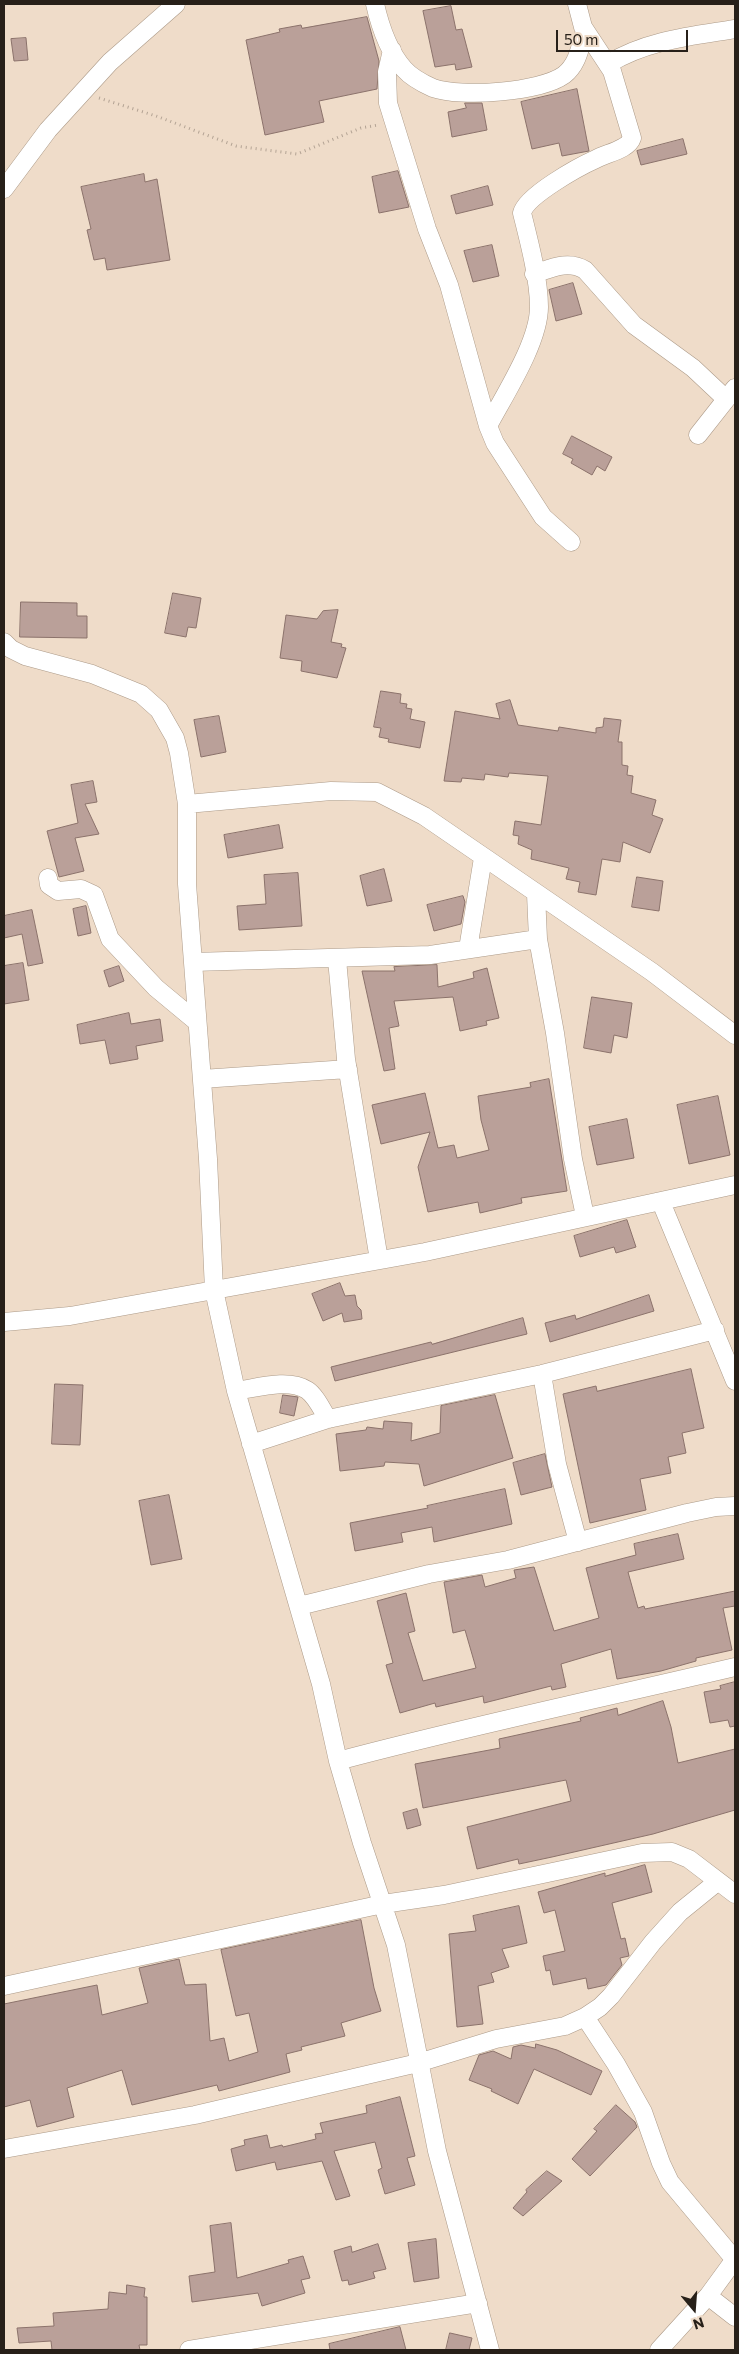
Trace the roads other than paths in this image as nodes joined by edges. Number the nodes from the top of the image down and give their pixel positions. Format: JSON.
{"nodes":[{"id":1,"x":176,"y":4,"type":"edge"},
{"id":2,"x":375,"y":4,"type":"edge"},
{"id":3,"x":577,"y":4,"type":"edge"},
{"id":4,"x":735,"y":29,"type":"edge"},
{"id":5,"x":585,"y":31,"type":"junction"},
{"id":6,"x":392,"y":50,"type":"junction"},
{"id":7,"x":608,"y":64,"type":"junction"},
{"id":8,"x":4,"y":189,"type":"edge"},
{"id":9,"x":534,"y":274,"type":"junction"},
{"id":10,"x":731,"y":393,"type":"edge"},
{"id":11,"x":488,"y":426,"type":"junction"},
{"id":12,"x":698,"y":435,"type":"dead end"},
{"id":13,"x":570,"y":542,"type":"dead end"},
{"id":14,"x":4,"y":642,"type":"edge"},
{"id":15,"x":187,"y":804,"type":"junction"},
{"id":16,"x":483,"y":858,"type":"junction"},
{"id":17,"x":48,"y":878,"type":"dead end"},
{"id":18,"x":536,"y":894,"type":"junction"},
{"id":19,"x":538,"y":939,"type":"junction"},
{"id":20,"x":468,"y":949,"type":"junction"},
{"id":21,"x":337,"y":959,"type":"junction"},
{"id":22,"x":193,"y":962,"type":"junction"},
{"id":23,"x":197,"y":1022,"type":"junction"},
{"id":24,"x":735,"y":1035,"type":"edge"},
{"id":25,"x":348,"y":1069,"type":"junction"},
{"id":26,"x":202,"y":1079,"type":"junction"},
{"id":27,"x":735,"y":1185,"type":"edge"},
{"id":28,"x":661,"y":1202,"type":"junction"},
{"id":29,"x":585,"y":1216,"type":"junction"},
{"id":30,"x":379,"y":1260,"type":"junction"},
{"id":31,"x":214,"y":1290,"type":"junction"},
{"id":32,"x":4,"y":1322,"type":"edge"},
{"id":33,"x":715,"y":1330,"type":"junction"},
{"id":34,"x":542,"y":1374,"type":"junction"},
{"id":35,"x":735,"y":1381,"type":"edge"},
{"id":36,"x":236,"y":1391,"type":"junction"},
{"id":37,"x":328,"y":1419,"type":"junction"},
{"id":38,"x":251,"y":1444,"type":"junction"},
{"id":39,"x":735,"y":1506,"type":"edge"},
{"id":40,"x":578,"y":1542,"type":"junction"},
{"id":41,"x":299,"y":1606,"type":"junction"},
{"id":42,"x":735,"y":1666,"type":"edge"},
{"id":43,"x":338,"y":1761,"type":"junction"},
{"id":44,"x":717,"y":1882,"type":"junction"},
{"id":45,"x":735,"y":1894,"type":"edge"},
{"id":46,"x":383,"y":1904,"type":"junction"},
{"id":47,"x":4,"y":1986,"type":"edge"},
{"id":48,"x":585,"y":2017,"type":"junction"},
{"id":49,"x":418,"y":2063,"type":"junction"},
{"id":50,"x":4,"y":2149,"type":"edge"},
{"id":51,"x":735,"y":2260,"type":"edge"},
{"id":52,"x":708,"y":2296,"type":"junction"},
{"id":53,"x":478,"y":2303,"type":"junction"},
{"id":54,"x":735,"y":2317,"type":"edge"},
{"id":55,"x":189,"y":2350,"type":"edge"},
{"id":56,"x":490,"y":2350,"type":"edge"},
{"id":57,"x":659,"y":2350,"type":"edge"}],
"edges":[{"from":1,"to":8,"type":"street"},
{"from":2,"to":6,"type":"street"},
{"from":3,"to":5,"type":"street"},
{"from":4,"to":7,"type":"street"},
{"from":5,"to":6,"type":"street"},
{"from":5,"to":7,"type":"street"},
{"from":6,"to":11,"type":"street"},
{"from":7,"to":9,"type":"street"},
{"from":9,"to":10,"type":"street"},
{"from":9,"to":11,"type":"street"},
{"from":10,"to":12,"type":"street"},
{"from":11,"to":13,"type":"street"},
{"from":14,"to":15,"type":"street"},
{"from":15,"to":16,"type":"street"},
{"from":15,"to":22,"type":"street"},
{"from":16,"to":18,"type":"street"},
{"from":16,"to":20,"type":"street"},
{"from":17,"to":23,"type":"street"},
{"from":18,"to":19,"type":"street"},
{"from":18,"to":24,"type":"street"},
{"from":19,"to":20,"type":"street"},
{"from":19,"to":29,"type":"street"},
{"from":20,"to":21,"type":"street"},
{"from":21,"to":22,"type":"street"},
{"from":21,"to":25,"type":"street"},
{"from":22,"to":23,"type":"street"},
{"from":23,"to":26,"type":"street"},
{"from":25,"to":26,"type":"street"},
{"from":25,"to":30,"type":"street"},
{"from":26,"to":31,"type":"street"},
{"from":27,"to":28,"type":"street"},
{"from":28,"to":29,"type":"street"},
{"from":28,"to":33,"type":"street"},
{"from":29,"to":30,"type":"street"},
{"from":30,"to":31,"type":"street"},
{"from":31,"to":32,"type":"street"},
{"from":31,"to":36,"type":"street"},
{"from":33,"to":34,"type":"street"},
{"from":33,"to":35,"type":"street"},
{"from":34,"to":37,"type":"street"},
{"from":34,"to":40,"type":"street"},
{"from":36,"to":37,"type":"street"},
{"from":36,"to":38,"type":"street"},
{"from":37,"to":38,"type":"street"},
{"from":38,"to":41,"type":"street"},
{"from":39,"to":40,"type":"street"},
{"from":40,"to":41,"type":"street"},
{"from":41,"to":43,"type":"street"},
{"from":42,"to":43,"type":"street"},
{"from":43,"to":46,"type":"street"},
{"from":44,"to":45,"type":"street"},
{"from":44,"to":46,"type":"street"},
{"from":44,"to":48,"type":"street"},
{"from":46,"to":47,"type":"street"},
{"from":46,"to":49,"type":"street"},
{"from":48,"to":49,"type":"street"},
{"from":48,"to":51,"type":"street"},
{"from":49,"to":50,"type":"street"},
{"from":49,"to":53,"type":"street"},
{"from":51,"to":52,"type":"street"},
{"from":52,"to":54,"type":"street"},
{"from":52,"to":57,"type":"street"},
{"from":53,"to":55,"type":"street"},
{"from":53,"to":56,"type":"street"}]}
